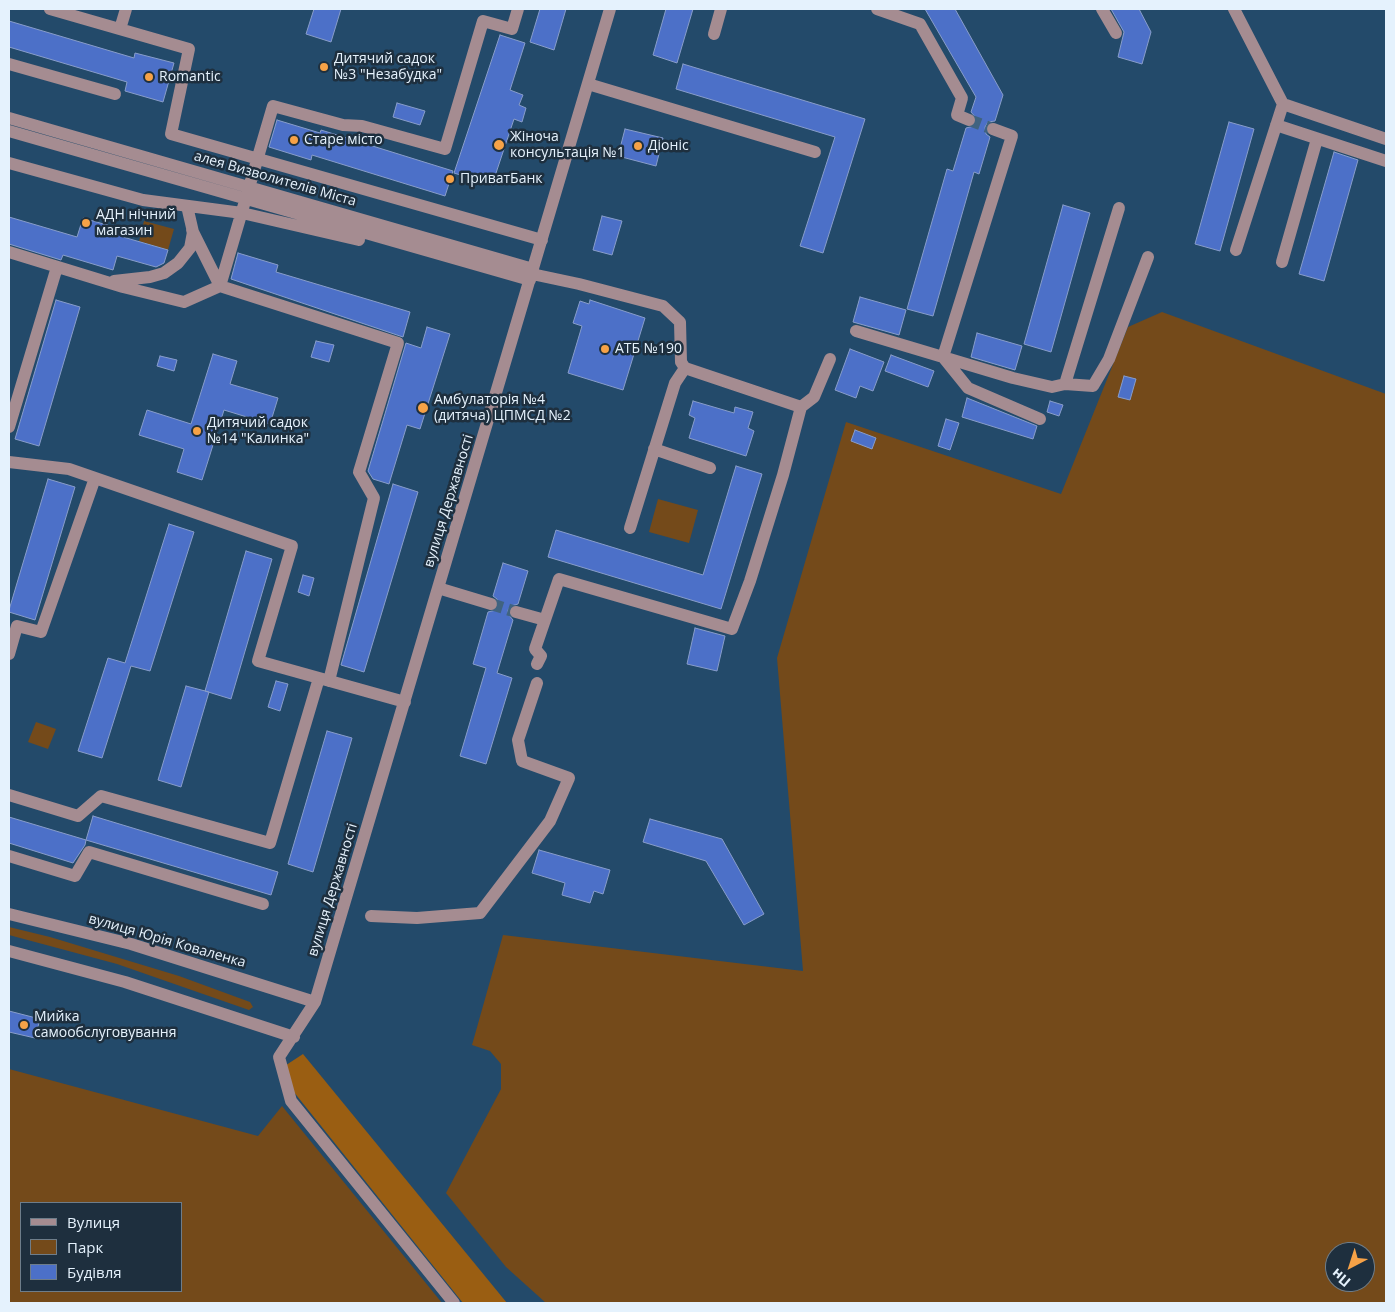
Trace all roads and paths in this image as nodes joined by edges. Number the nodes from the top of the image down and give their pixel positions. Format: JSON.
{"nodes":[{"id":1,"x":50,"y":9,"type":"edge"},
{"id":2,"x":126,"y":9,"type":"edge"},
{"id":3,"x":518,"y":9,"type":"edge"},
{"id":4,"x":610,"y":9,"type":"edge"},
{"id":5,"x":721,"y":9,"type":"edge"},
{"id":6,"x":877,"y":9,"type":"edge"},
{"id":7,"x":1102,"y":9,"type":"edge"},
{"id":8,"x":1234,"y":9,"type":"edge"},
{"id":9,"x":120,"y":29,"type":"junction"},
{"id":10,"x":1116,"y":33,"type":"dead end"},
{"id":11,"x":714,"y":34,"type":"dead end"},
{"id":12,"x":9,"y":64,"type":"edge"},
{"id":13,"x":588,"y":84,"type":"junction"},
{"id":14,"x":115,"y":94,"type":"dead end"},
{"id":15,"x":1283,"y":104,"type":"junction"},
{"id":16,"x":9,"y":118,"type":"edge"},
{"id":17,"x":969,"y":120,"type":"tunnel mouth"},
{"id":18,"x":1338,"y":123,"type":"junction"},
{"id":19,"x":1276,"y":125,"type":"junction"},
{"id":20,"x":993,"y":128,"type":"tunnel mouth"},
{"id":21,"x":9,"y":131,"type":"edge"},
{"id":22,"x":1317,"y":138,"type":"junction"},
{"id":23,"x":1386,"y":139,"type":"edge"},
{"id":24,"x":1331,"y":143,"type":"junction"},
{"id":25,"x":814,"y":152,"type":"dead end"},
{"id":26,"x":258,"y":158,"type":"junction"},
{"id":27,"x":1386,"y":161,"type":"edge"},
{"id":28,"x":9,"y":163,"type":"edge"},
{"id":29,"x":248,"y":193,"type":"junction"},
{"id":30,"x":187,"y":206,"type":"junction"},
{"id":31,"x":1119,"y":208,"type":"dead end"},
{"id":32,"x":242,"y":213,"type":"junction"},
{"id":33,"x":192,"y":230,"type":"junction"},
{"id":34,"x":542,"y":240,"type":"junction"},
{"id":35,"x":1236,"y":250,"type":"dead end"},
{"id":36,"x":9,"y":252,"type":"edge"},
{"id":37,"x":1148,"y":257,"type":"dead end"},
{"id":38,"x":1282,"y":262,"type":"dead end"},
{"id":39,"x":57,"y":267,"type":"junction"},
{"id":40,"x":531,"y":278,"type":"junction"},
{"id":41,"x":107,"y":282,"type":"junction"},
{"id":42,"x":220,"y":286,"type":"junction"},
{"id":43,"x":856,"y":331,"type":"dead end"},
{"id":44,"x":943,"y":357,"type":"junction"},
{"id":45,"x":830,"y":359,"type":"dead end"},
{"id":46,"x":685,"y":368,"type":"junction"},
{"id":47,"x":1065,"y":384,"type":"junction"},
{"id":48,"x":801,"y":407,"type":"junction"},
{"id":49,"x":1040,"y":419,"type":"dead end"},
{"id":50,"x":9,"y":427,"type":"edge"},
{"id":51,"x":654,"y":449,"type":"junction"},
{"id":52,"x":9,"y":462,"type":"edge"},
{"id":53,"x":710,"y":468,"type":"dead end"},
{"id":54,"x":95,"y":478,"type":"junction"},
{"id":55,"x":630,"y":528,"type":"dead end"},
{"id":56,"x":438,"y":588,"type":"junction"},
{"id":57,"x":491,"y":604,"type":"tunnel mouth"},
{"id":58,"x":516,"y":612,"type":"tunnel mouth"},
{"id":59,"x":544,"y":620,"type":"junction"},
{"id":60,"x":9,"y":654,"type":"edge"},
{"id":61,"x":537,"y":664,"type":"dead end"},
{"id":62,"x":324,"y":680,"type":"junction"},
{"id":63,"x":537,"y":683,"type":"dead end"},
{"id":64,"x":404,"y":702,"type":"junction"},
{"id":65,"x":9,"y":795,"type":"edge"},
{"id":66,"x":9,"y":856,"type":"edge"},
{"id":67,"x":263,"y":904,"type":"dead end"},
{"id":68,"x":9,"y":914,"type":"edge"},
{"id":69,"x":371,"y":916,"type":"dead end"},
{"id":70,"x":9,"y":951,"type":"edge"},
{"id":71,"x":315,"y":1002,"type":"junction"},
{"id":72,"x":294,"y":1037,"type":"junction"},
{"id":73,"x":454,"y":1303,"type":"edge"}],
"edges":[{"from":1,"to":9,"type":"street"},
{"from":2,"to":9,"type":"street"},
{"from":3,"to":26,"type":"street"},
{"from":4,"to":13,"type":"street","name":"вулиця Державності"},
{"from":5,"to":11,"type":"street"},
{"from":6,"to":17,"type":"street"},
{"from":7,"to":10,"type":"street"},
{"from":8,"to":15,"type":"street"},
{"from":9,"to":26,"type":"street"},
{"from":12,"to":14,"type":"street"},
{"from":13,"to":25,"type":"street"},
{"from":13,"to":34,"type":"street","name":"вулиця Державності"},
{"from":15,"to":18,"type":"street"},
{"from":15,"to":19,"type":"street"},
{"from":16,"to":29,"type":"street","name":"алея Визволителів Міста"},
{"from":18,"to":23,"type":"street"},
{"from":18,"to":24,"type":"street"},
{"from":19,"to":22,"type":"street"},
{"from":19,"to":35,"type":"street"},
{"from":20,"to":44,"type":"street"},
{"from":21,"to":29,"type":"street","name":"алея Визволителів Міста"},
{"from":22,"to":24,"type":"street"},
{"from":22,"to":38,"type":"street"},
{"from":24,"to":27,"type":"street"},
{"from":26,"to":29,"type":"street"},
{"from":26,"to":34,"type":"street"},
{"from":28,"to":30,"type":"street"},
{"from":29,"to":32,"type":"street"},
{"from":29,"to":40,"type":"street","name":"алея Визволителів Міста"},
{"from":30,"to":32,"type":"street"},
{"from":30,"to":33,"type":"street"},
{"from":31,"to":47,"type":"street"},
{"from":32,"to":40,"type":"street"},
{"from":32,"to":42,"type":"street"},
{"from":33,"to":41,"type":"street"},
{"from":33,"to":42,"type":"street"},
{"from":34,"to":40,"type":"street","name":"вулиця Державності"},
{"from":36,"to":39,"type":"street"},
{"from":37,"to":47,"type":"street"},
{"from":39,"to":41,"type":"street"},
{"from":39,"to":50,"type":"street"},
{"from":40,"to":46,"type":"street"},
{"from":40,"to":56,"type":"street","name":"вулиця Державності"},
{"from":41,"to":42,"type":"street"},
{"from":42,"to":62,"type":"street"},
{"from":43,"to":44,"type":"street"},
{"from":44,"to":47,"type":"street"},
{"from":44,"to":49,"type":"street"},
{"from":45,"to":48,"type":"street"},
{"from":46,"to":48,"type":"street"},
{"from":46,"to":51,"type":"street"},
{"from":48,"to":59,"type":"street"},
{"from":51,"to":53,"type":"street"},
{"from":51,"to":55,"type":"street"},
{"from":52,"to":54,"type":"street"},
{"from":54,"to":60,"type":"street"},
{"from":54,"to":62,"type":"street"},
{"from":56,"to":57,"type":"street"},
{"from":56,"to":64,"type":"street","name":"вулиця Державності"},
{"from":58,"to":59,"type":"street"},
{"from":59,"to":61,"type":"street"},
{"from":62,"to":64,"type":"street"},
{"from":62,"to":65,"type":"street"},
{"from":63,"to":69,"type":"street"},
{"from":64,"to":71,"type":"street","name":"вулиця Державності"},
{"from":66,"to":67,"type":"street"},
{"from":68,"to":71,"type":"street","name":"вулиця Юрія Коваленка"},
{"from":70,"to":72,"type":"street"},
{"from":71,"to":72,"type":"street","name":"вулиця Державності"},
{"from":72,"to":73,"type":"street","name":"вулиця Державності"}]}
